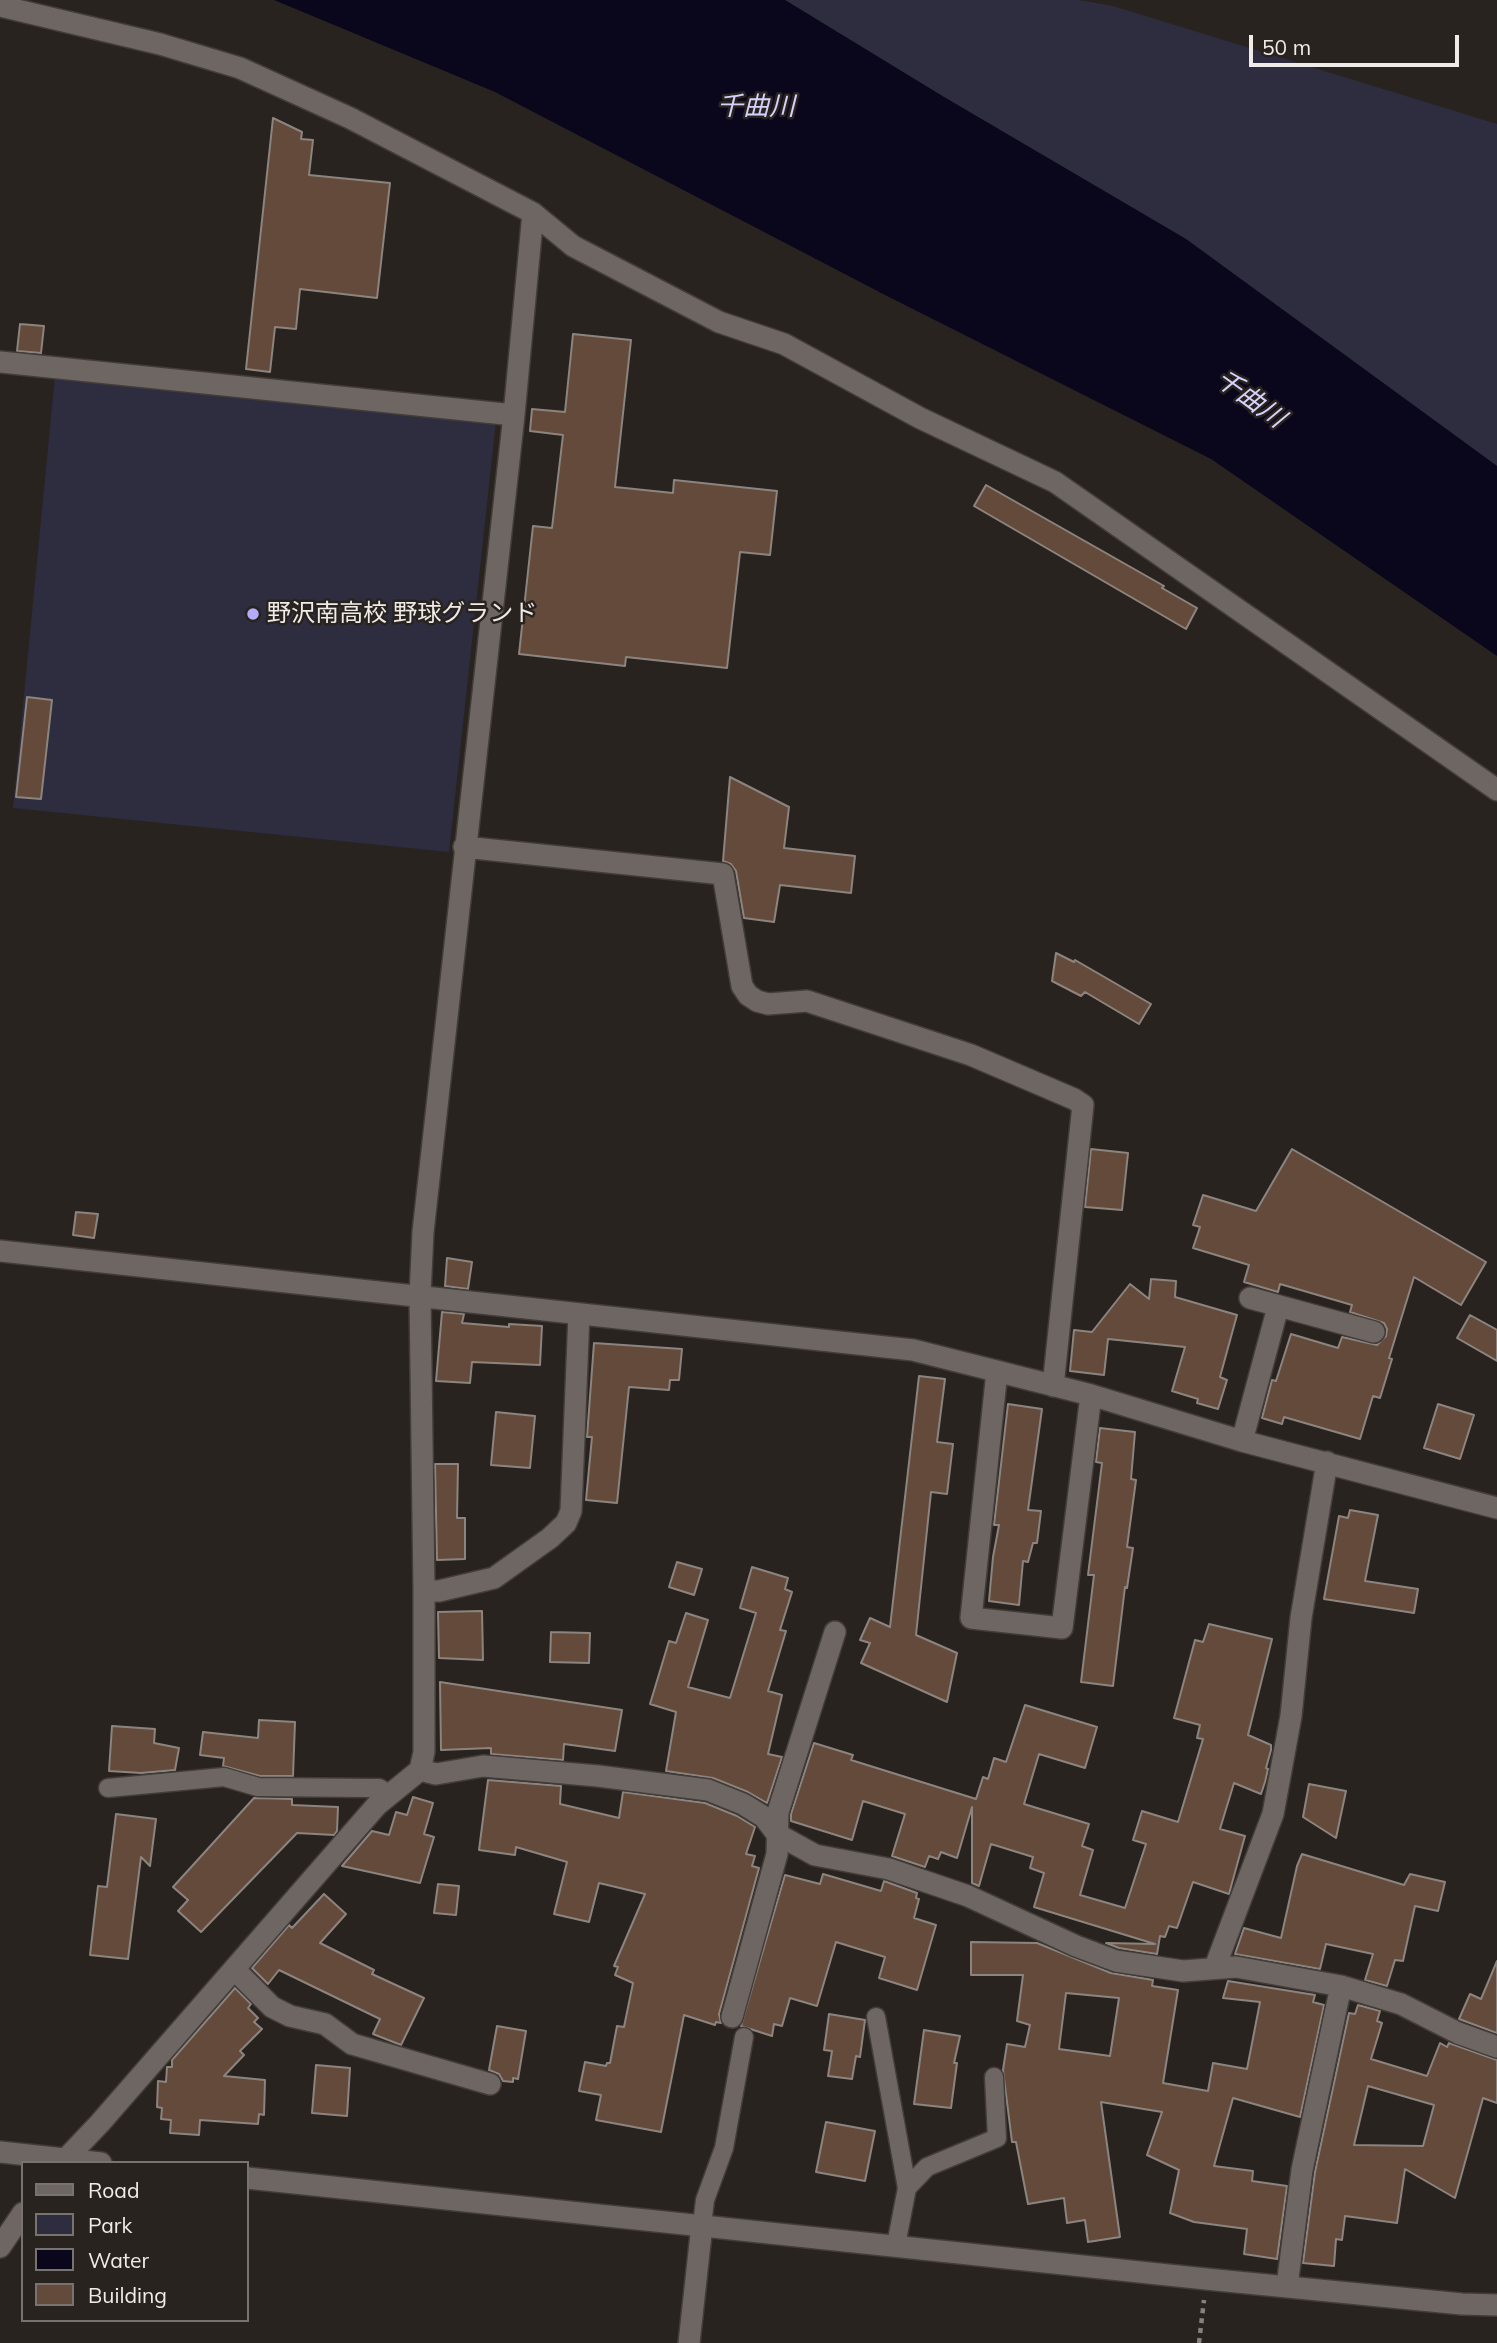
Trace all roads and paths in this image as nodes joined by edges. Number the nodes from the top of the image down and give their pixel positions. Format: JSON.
{"nodes":[{"id":1,"x":0,"y":6,"type":"edge"},
{"id":2,"x":533,"y":212,"type":"junction"},
{"id":3,"x":0,"y":362,"type":"edge"},
{"id":4,"x":514,"y":415,"type":"junction"},
{"id":5,"x":1497,"y":790,"type":"edge"},
{"id":6,"x":464,"y":847,"type":"junction"},
{"id":7,"x":0,"y":1251,"type":"edge"},
{"id":8,"x":420,"y":1295,"type":"junction"},
{"id":9,"x":1250,"y":1298,"type":"dead end"},
{"id":10,"x":1278,"y":1307,"type":"junction"},
{"id":11,"x":579,"y":1314,"type":"junction"},
{"id":12,"x":1374,"y":1332,"type":"dead end"},
{"id":13,"x":997,"y":1371,"type":"junction"},
{"id":14,"x":1053,"y":1385,"type":"junction"},
{"id":15,"x":1091,"y":1395,"type":"junction"},
{"id":16,"x":1242,"y":1441,"type":"junction"},
{"id":17,"x":1327,"y":1462,"type":"junction"},
{"id":18,"x":1497,"y":1508,"type":"edge"},
{"id":19,"x":424,"y":1591,"type":"junction"},
{"id":20,"x":835,"y":1632,"type":"dead end"},
{"id":21,"x":420,"y":1770,"type":"junction"},
{"id":22,"x":108,"y":1788,"type":"dead end"},
{"id":23,"x":390,"y":1794,"type":"junction"},
{"id":24,"x":777,"y":1834,"type":"junction"},
{"id":25,"x":1215,"y":1967,"type":"junction"},
{"id":26,"x":233,"y":1969,"type":"junction"},
{"id":27,"x":1341,"y":1986,"type":"junction"},
{"id":28,"x":732,"y":2017,"type":"dead end"},
{"id":29,"x":876,"y":2017,"type":"dead end"},
{"id":30,"x":744,"y":2037,"type":"dead end"},
{"id":31,"x":1497,"y":2048,"type":"edge"},
{"id":32,"x":994,"y":2077,"type":"dead end"},
{"id":33,"x":490,"y":2084,"type":"dead end"},
{"id":34,"x":0,"y":2152,"type":"edge"},
{"id":35,"x":64,"y":2161,"type":"edge"},
{"id":36,"x":248,"y":2178,"type":"edge"},
{"id":37,"x":907,"y":2188,"type":"junction"},
{"id":38,"x":21,"y":2216,"type":"edge"},
{"id":39,"x":702,"y":2225,"type":"junction"},
{"id":40,"x":896,"y":2245,"type":"junction"},
{"id":41,"x":0,"y":2247,"type":"edge"},
{"id":42,"x":1206,"y":2278,"type":"junction"},
{"id":43,"x":1287,"y":2286,"type":"junction"},
{"id":44,"x":1497,"y":2305,"type":"edge"},
{"id":45,"x":689,"y":2343,"type":"edge"},
{"id":46,"x":1199,"y":2343,"type":"edge"}],
"edges":[{"from":1,"to":2,"type":"street"},
{"from":2,"to":4,"type":"street"},
{"from":2,"to":5,"type":"street"},
{"from":3,"to":4,"type":"street"},
{"from":4,"to":6,"type":"street"},
{"from":6,"to":8,"type":"street"},
{"from":6,"to":14,"type":"street"},
{"from":7,"to":8,"type":"street"},
{"from":8,"to":11,"type":"street"},
{"from":8,"to":19,"type":"street"},
{"from":9,"to":10,"type":"street"},
{"from":10,"to":12,"type":"street"},
{"from":10,"to":16,"type":"street"},
{"from":11,"to":13,"type":"street"},
{"from":11,"to":19,"type":"street"},
{"from":13,"to":14,"type":"street"},
{"from":13,"to":15,"type":"street"},
{"from":14,"to":15,"type":"street"},
{"from":15,"to":16,"type":"street"},
{"from":16,"to":17,"type":"street"},
{"from":17,"to":18,"type":"street"},
{"from":17,"to":25,"type":"street"},
{"from":19,"to":21,"type":"street"},
{"from":20,"to":24,"type":"street"},
{"from":21,"to":23,"type":"street"},
{"from":21,"to":24,"type":"street"},
{"from":22,"to":23,"type":"lane"},
{"from":23,"to":26,"type":"street"},
{"from":24,"to":25,"type":"street"},
{"from":24,"to":28,"type":"street"},
{"from":25,"to":27,"type":"street"},
{"from":26,"to":33,"type":"street"},
{"from":26,"to":35,"type":"street"},
{"from":27,"to":31,"type":"street"},
{"from":27,"to":43,"type":"street"},
{"from":29,"to":37,"type":"lane"},
{"from":30,"to":39,"type":"lane"},
{"from":32,"to":37,"type":"lane"},
{"from":34,"to":35,"type":"street"},
{"from":36,"to":39,"type":"street"},
{"from":37,"to":40,"type":"lane"},
{"from":38,"to":41,"type":"street"},
{"from":39,"to":40,"type":"street"},
{"from":39,"to":45,"type":"street"},
{"from":40,"to":42,"type":"street"},
{"from":42,"to":43,"type":"street"},
{"from":42,"to":46,"type":"path"},
{"from":43,"to":44,"type":"street"}]}
